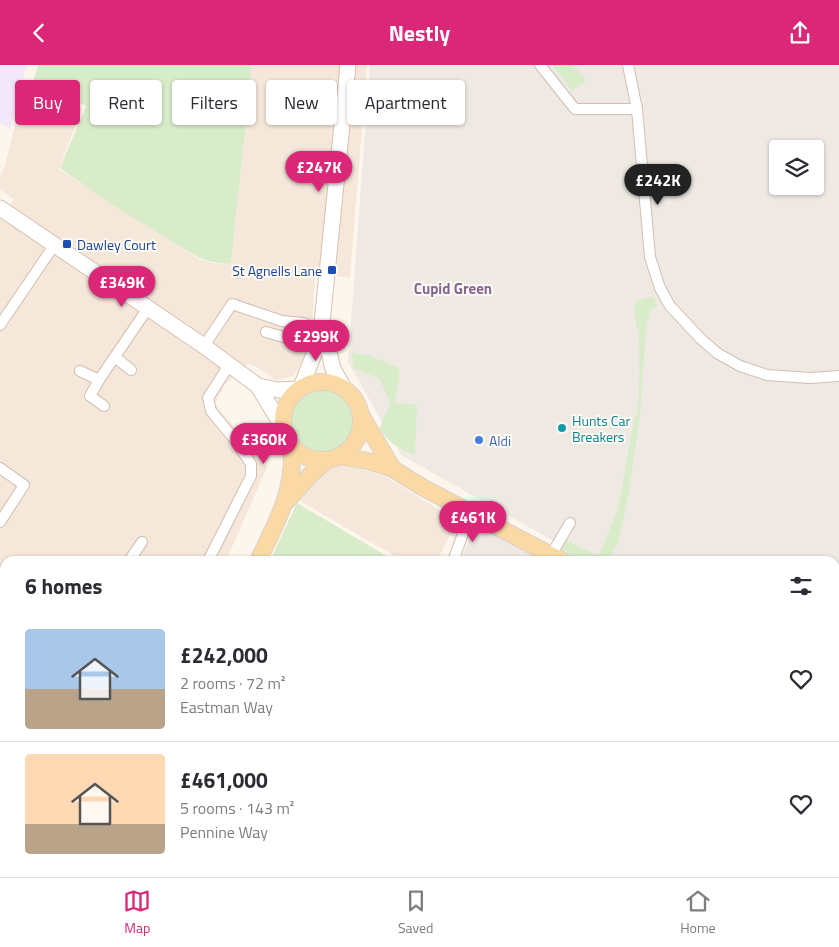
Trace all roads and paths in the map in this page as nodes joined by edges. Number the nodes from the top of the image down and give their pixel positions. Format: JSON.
{"nodes":[{"id":1,"x":348,"y":65,"type":"edge"},
{"id":2,"x":540,"y":65,"type":"edge"},
{"id":3,"x":628,"y":65,"type":"edge"},
{"id":4,"x":637,"y":109,"type":"junction"},
{"id":5,"x":0,"y":208,"type":"edge"},
{"id":6,"x":55,"y":245,"type":"junction"},
{"id":7,"x":148,"y":308,"type":"junction"},
{"id":8,"x":282,"y":321,"type":"junction"},
{"id":9,"x":304,"y":323,"type":"dead end"},
{"id":10,"x":322,"y":323,"type":"junction"},
{"id":11,"x":0,"y":325,"type":"edge"},
{"id":12,"x":287,"y":338,"type":"dead end"},
{"id":13,"x":204,"y":345,"type":"junction"},
{"id":14,"x":115,"y":357,"type":"junction"},
{"id":15,"x":229,"y":365,"type":"junction"},
{"id":16,"x":131,"y":370,"type":"dead end"},
{"id":17,"x":80,"y":371,"type":"dead end"},
{"id":18,"x":839,"y":376,"type":"edge"},
{"id":19,"x":99,"y":380,"type":"junction"},
{"id":20,"x":258,"y":386,"type":"junction"},
{"id":21,"x":300,"y":388,"type":"junction"},
{"id":22,"x":344,"y":388,"type":"junction"},
{"id":23,"x":104,"y":406,"type":"dead end"},
{"id":24,"x":361,"y":415,"type":"junction"},
{"id":25,"x":282,"y":426,"type":"junction"},
{"id":26,"x":292,"y":448,"type":"junction"},
{"id":27,"x":333,"y":458,"type":"junction"},
{"id":28,"x":0,"y":468,"type":"edge"},
{"id":29,"x":393,"y":469,"type":"junction"},
{"id":30,"x":286,"y":503,"type":"junction"},
{"id":31,"x":473,"y":515,"type":"junction"},
{"id":32,"x":0,"y":522,"type":"edge"},
{"id":33,"x":570,"y":523,"type":"dead end"},
{"id":34,"x":142,"y":543,"type":"dead end"},
{"id":35,"x":133,"y":556,"type":"edge"},
{"id":36,"x":211,"y":556,"type":"edge"},
{"id":37,"x":260,"y":556,"type":"edge"},
{"id":38,"x":455,"y":556,"type":"edge"},
{"id":39,"x":552,"y":556,"type":"edge"},
{"id":40,"x":557,"y":556,"type":"edge"}],
"edges":[{"from":1,"to":10,"type":"street"},
{"from":2,"to":4,"type":"street"},
{"from":3,"to":4,"type":"street"},
{"from":4,"to":18,"type":"street"},
{"from":5,"to":6,"type":"street"},
{"from":6,"to":7,"type":"street"},
{"from":6,"to":11,"type":"street"},
{"from":7,"to":13,"type":"street"},
{"from":7,"to":14,"type":"street"},
{"from":8,"to":9,"type":"street"},
{"from":8,"to":12,"type":"street"},
{"from":8,"to":13,"type":"street"},
{"from":10,"to":21,"type":"street"},
{"from":10,"to":22,"type":"street"},
{"from":13,"to":15,"type":"street"},
{"from":14,"to":16,"type":"street"},
{"from":14,"to":19,"type":"street"},
{"from":15,"to":20,"type":"street"},
{"from":15,"to":36,"type":"street"},
{"from":17,"to":19,"type":"street"},
{"from":19,"to":23,"type":"street"},
{"from":20,"to":21,"type":"street"},
{"from":20,"to":25,"type":"street"},
{"from":21,"to":22,"type":"main road"},
{"from":21,"to":25,"type":"main road"},
{"from":22,"to":24,"type":"main road"},
{"from":24,"to":27,"type":"main road"},
{"from":24,"to":29,"type":"main road"},
{"from":25,"to":26,"type":"main road"},
{"from":26,"to":27,"type":"main road"},
{"from":26,"to":30,"type":"main road"},
{"from":27,"to":29,"type":"main road"},
{"from":27,"to":30,"type":"main road"},
{"from":28,"to":32,"type":"street"},
{"from":29,"to":31,"type":"main road"},
{"from":30,"to":37,"type":"main road"},
{"from":31,"to":38,"type":"street"},
{"from":31,"to":39,"type":"main road"},
{"from":33,"to":40,"type":"street"},
{"from":34,"to":35,"type":"street"}]}
